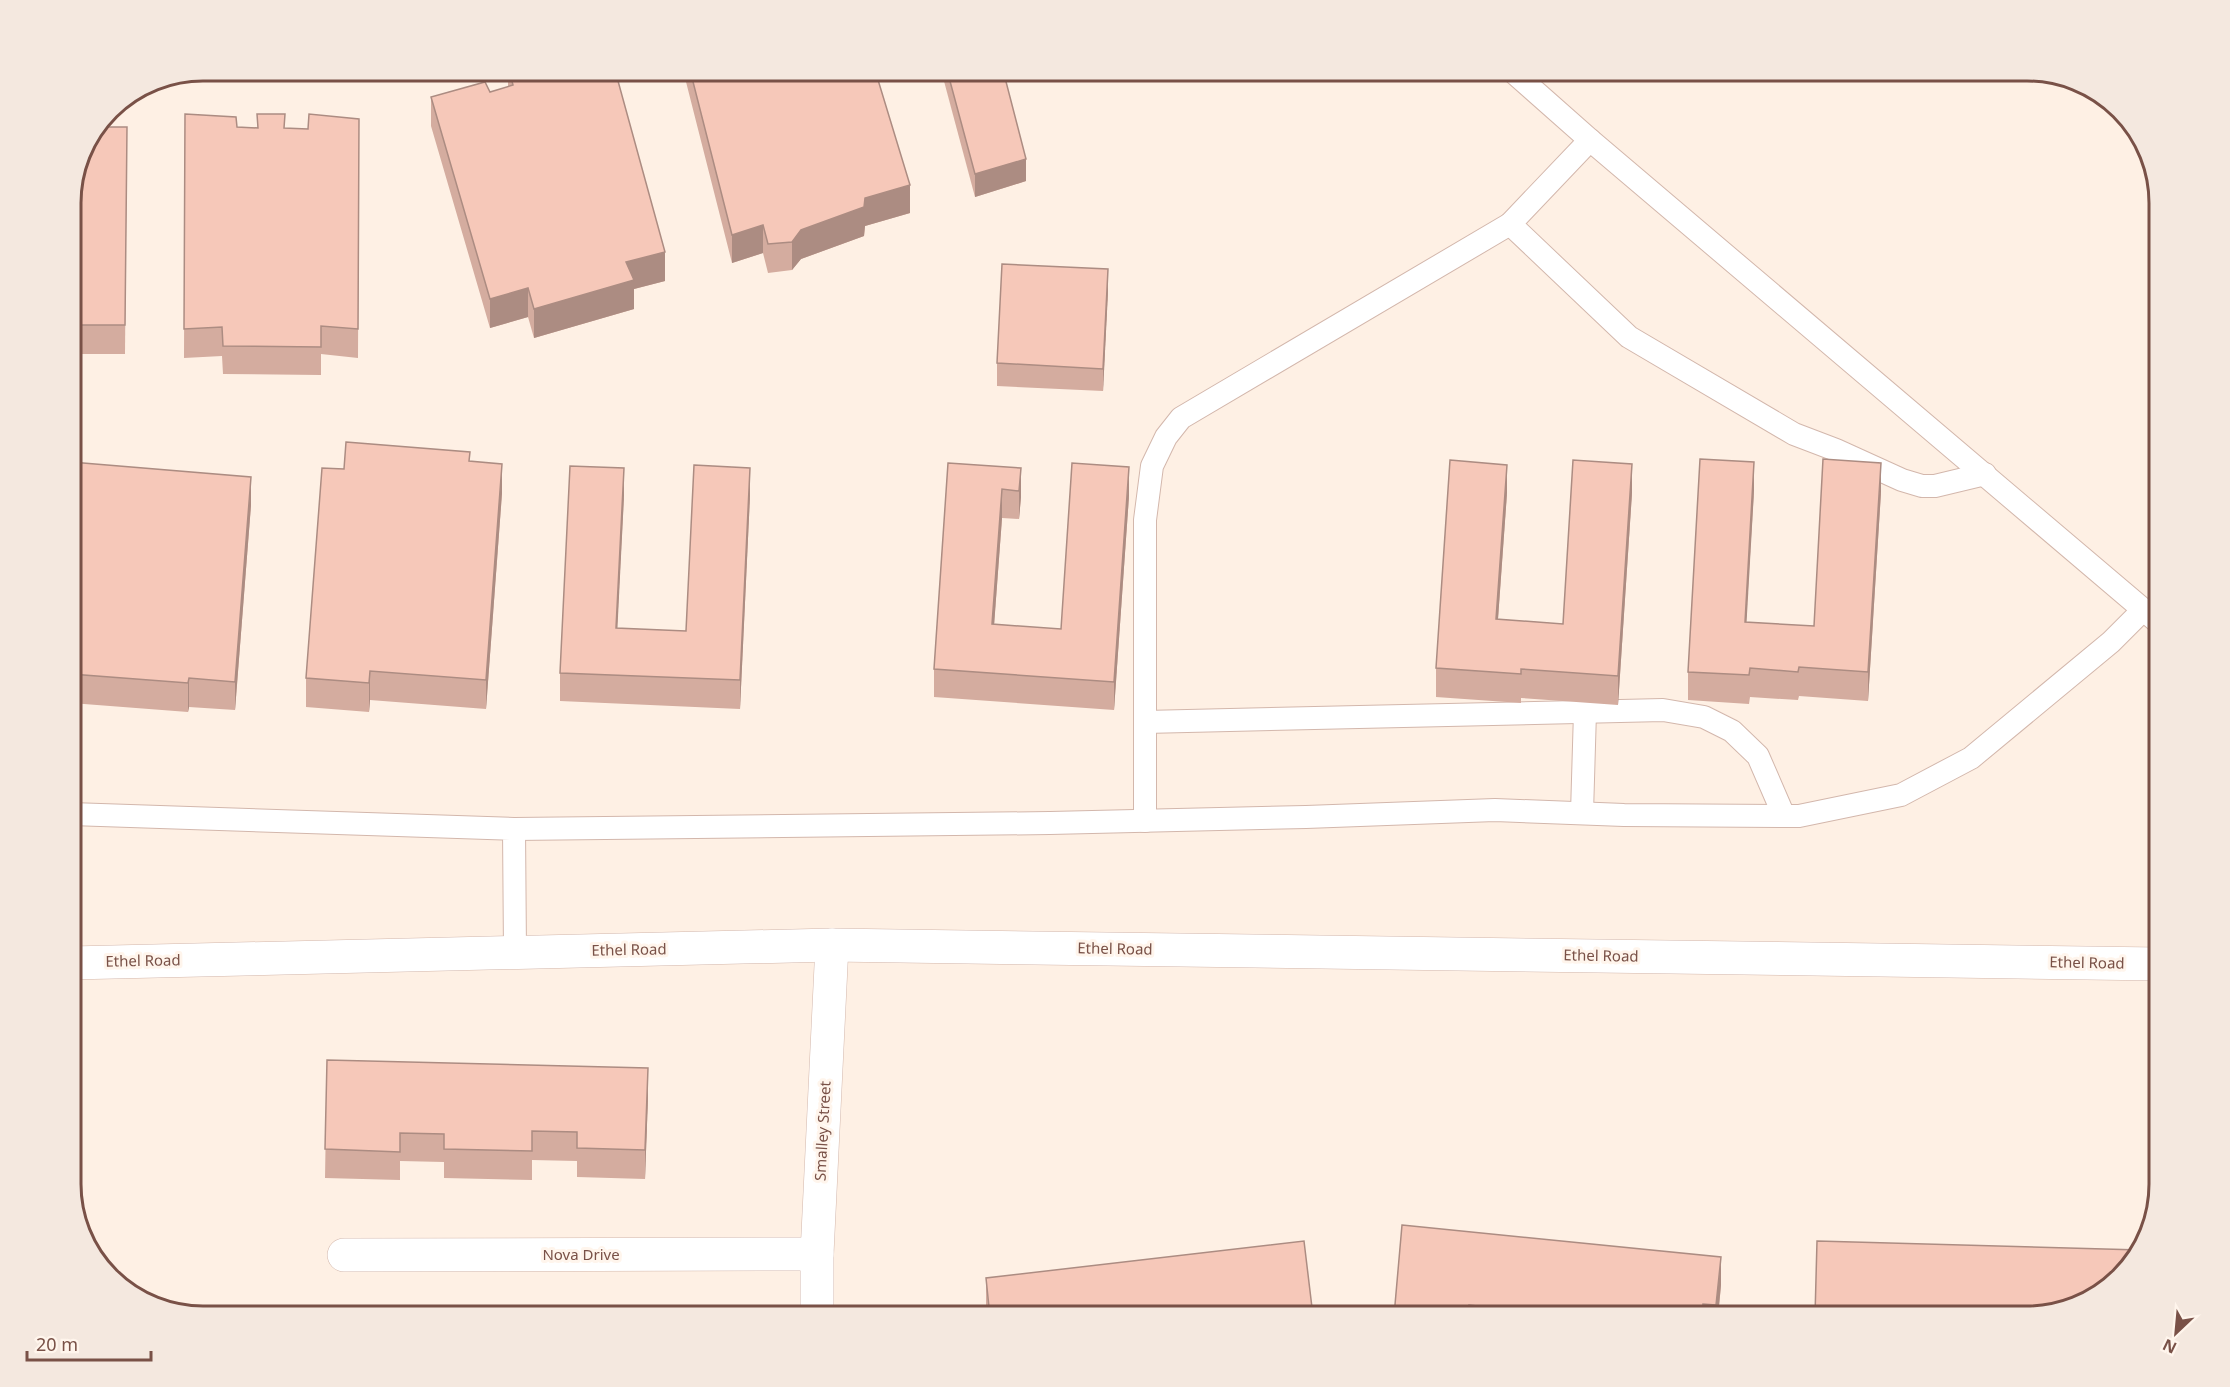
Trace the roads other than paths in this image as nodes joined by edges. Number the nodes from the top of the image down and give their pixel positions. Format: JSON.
{"nodes":[{"id":1,"x":1524,"y":81,"type":"edge"},
{"id":2,"x":1590,"y":140,"type":"junction"},
{"id":3,"x":1510,"y":224,"type":"junction"},
{"id":4,"x":1985,"y":474,"type":"junction"},
{"id":5,"x":2149,"y":615,"type":"edge"},
{"id":6,"x":2149,"y":618,"type":"edge"},
{"id":7,"x":1585,"y":712,"type":"junction"},
{"id":8,"x":1145,"y":722,"type":"junction"},
{"id":9,"x":1582,"y":813,"type":"junction"},
{"id":10,"x":81,"y":814,"type":"edge"},
{"id":11,"x":1784,"y":816,"type":"junction"},
{"id":12,"x":1145,"y":821,"type":"junction"},
{"id":13,"x":514,"y":829,"type":"junction"},
{"id":14,"x":832,"y":945,"type":"junction"},
{"id":15,"x":515,"y":952,"type":"junction"},
{"id":16,"x":81,"y":963,"type":"edge"},
{"id":17,"x":2149,"y":964,"type":"edge"},
{"id":18,"x":817,"y":1254,"type":"junction"},
{"id":19,"x":344,"y":1255,"type":"dead end"},
{"id":20,"x":817,"y":1306,"type":"edge"}],
"edges":[{"from":1,"to":2,"type":"lane"},
{"from":2,"to":3,"type":"lane"},
{"from":2,"to":4,"type":"lane"},
{"from":3,"to":4,"type":"lane"},
{"from":3,"to":8,"type":"lane"},
{"from":4,"to":5,"type":"lane"},
{"from":6,"to":11,"type":"lane"},
{"from":7,"to":8,"type":"lane"},
{"from":7,"to":9,"type":"lane"},
{"from":7,"to":11,"type":"lane"},
{"from":8,"to":12,"type":"lane"},
{"from":9,"to":11,"type":"lane"},
{"from":9,"to":12,"type":"lane"},
{"from":10,"to":13,"type":"lane"},
{"from":12,"to":13,"type":"lane"},
{"from":13,"to":15,"type":"lane"},
{"from":14,"to":15,"type":"street","name":"Ethel Road"},
{"from":14,"to":17,"type":"street","name":"Ethel Road"},
{"from":14,"to":18,"type":"street","name":"Smalley Street"},
{"from":15,"to":16,"type":"street","name":"Ethel Road"},
{"from":18,"to":19,"type":"street","name":"Nova Drive"},
{"from":18,"to":20,"type":"street","name":"Smalley Street"}]}
